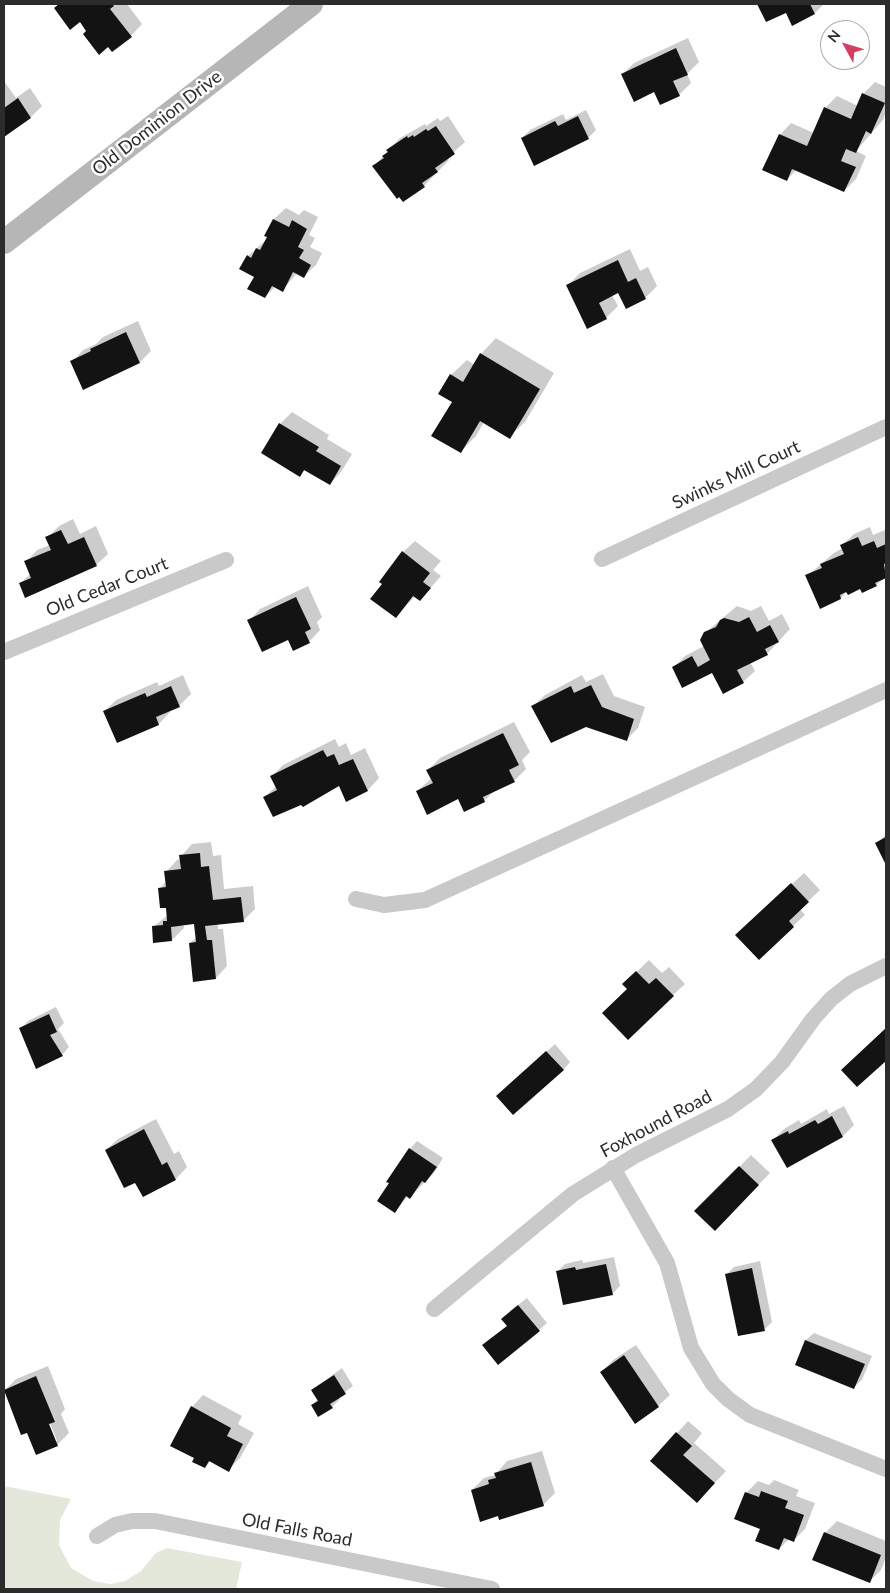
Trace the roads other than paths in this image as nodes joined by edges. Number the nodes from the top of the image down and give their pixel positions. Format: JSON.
{"nodes":[{"id":1,"x":311,"y":4,"type":"edge"},
{"id":2,"x":4,"y":242,"type":"edge"},
{"id":3,"x":886,"y":427,"type":"edge"},
{"id":4,"x":602,"y":559,"type":"dead end"},
{"id":5,"x":226,"y":560,"type":"dead end"},
{"id":6,"x":4,"y":652,"type":"edge"},
{"id":7,"x":886,"y":690,"type":"edge"},
{"id":8,"x":356,"y":899,"type":"dead end"},
{"id":9,"x":886,"y":966,"type":"edge"},
{"id":10,"x":613,"y":1168,"type":"junction"},
{"id":11,"x":434,"y":1309,"type":"dead end"},
{"id":12,"x":886,"y":1469,"type":"edge"},
{"id":13,"x":96,"y":1536,"type":"dead end"},
{"id":14,"x":492,"y":1589,"type":"edge"}],
"edges":[{"from":1,"to":2,"type":"main road","name":"Old Dominion Drive"},
{"from":3,"to":4,"type":"street","name":"Swinks Mill Court"},
{"from":5,"to":6,"type":"street","name":"Old Cedar Court"},
{"from":7,"to":8,"type":"street"},
{"from":9,"to":10,"type":"street","name":"Foxhound Road"},
{"from":10,"to":11,"type":"street","name":"Foxhound Road"},
{"from":10,"to":12,"type":"street"},
{"from":13,"to":14,"type":"street","name":"Old Falls Road"}]}
